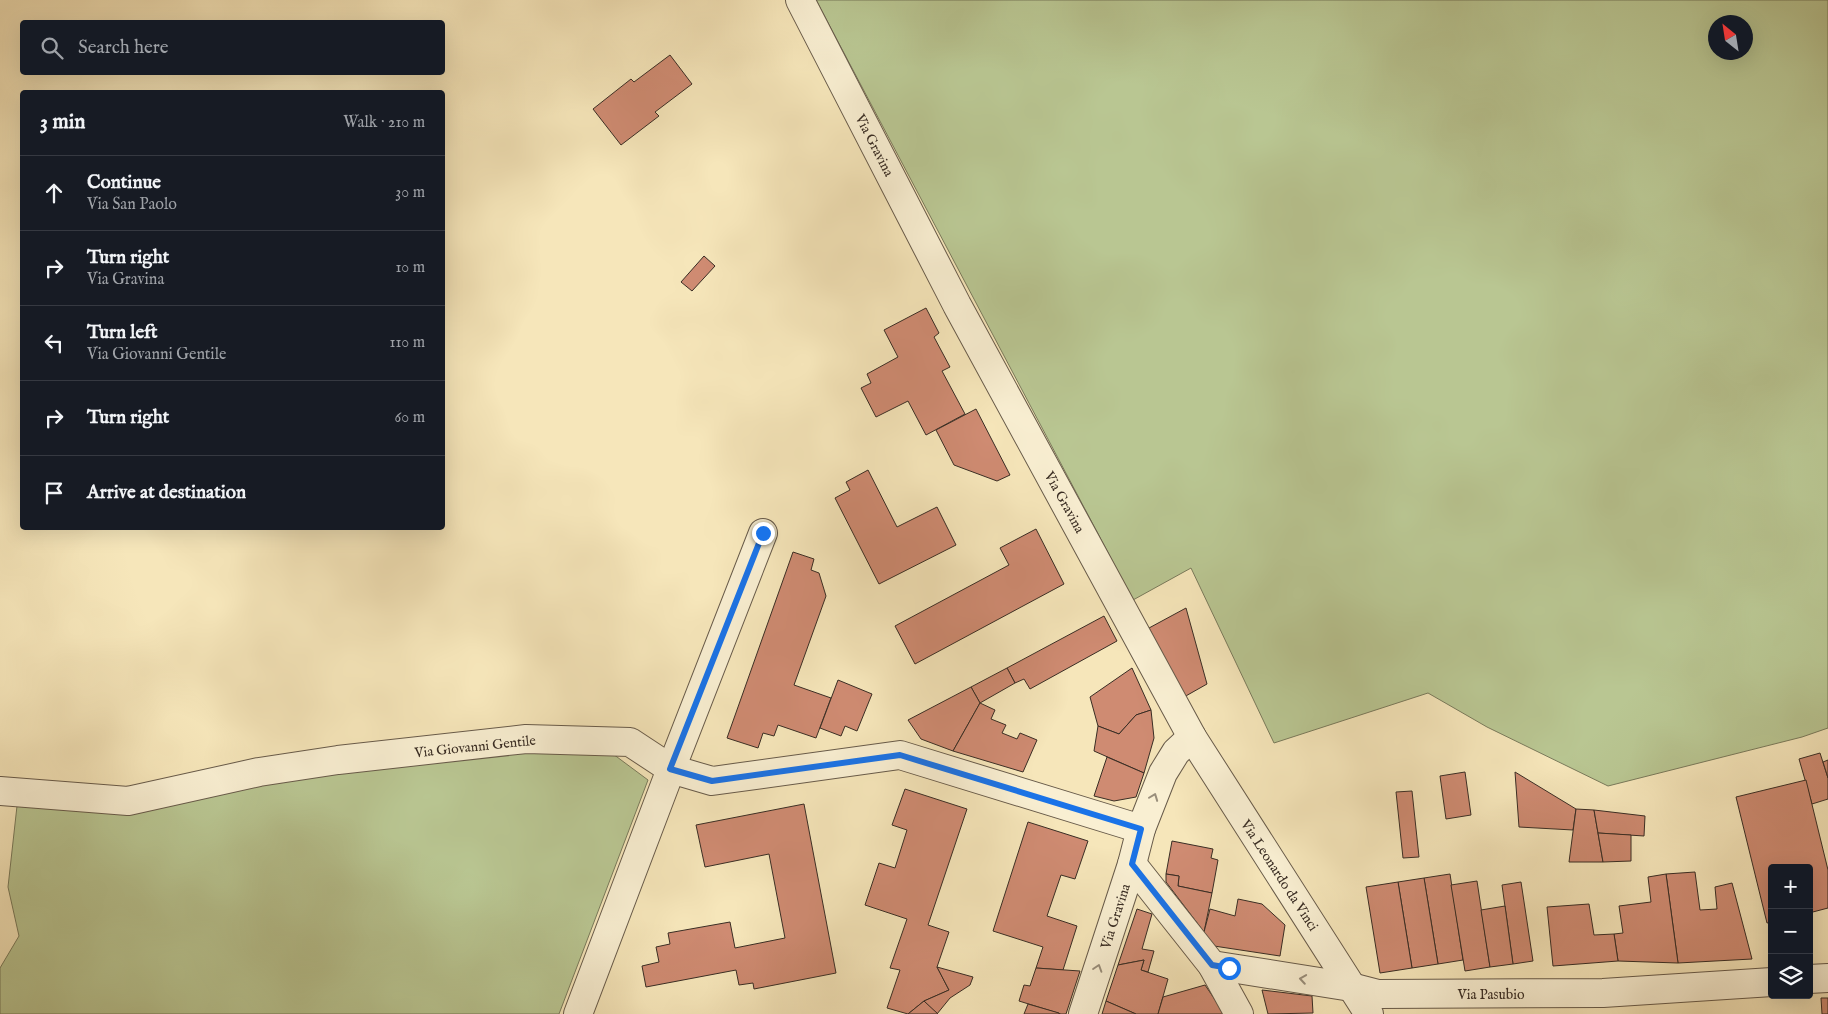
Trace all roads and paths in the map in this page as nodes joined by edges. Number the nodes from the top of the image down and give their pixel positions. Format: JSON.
{"nodes":[{"id":1,"x":800,"y":0,"type":"edge"},
{"id":2,"x":763,"y":533,"type":"dead end"},
{"id":3,"x":1192,"y":737,"type":"junction"},
{"id":4,"x":670,"y":769,"type":"junction"},
{"id":5,"x":0,"y":792,"type":"edge"},
{"id":6,"x":1141,"y":829,"type":"junction"},
{"id":7,"x":1132,"y":864,"type":"junction"},
{"id":8,"x":1212,"y":965,"type":"junction"},
{"id":9,"x":1828,"y":978,"type":"edge"},
{"id":10,"x":1813,"y":979,"type":"edge"},
{"id":11,"x":1768,"y":983,"type":"edge"},
{"id":12,"x":1352,"y":987,"type":"junction"},
{"id":13,"x":1608,"y":1004,"type":"edge"},
{"id":14,"x":578,"y":1014,"type":"edge"},
{"id":15,"x":1083,"y":1014,"type":"edge"},
{"id":16,"x":1239,"y":1014,"type":"edge"},
{"id":17,"x":1369,"y":1014,"type":"edge"}],
"edges":[{"from":1,"to":3,"type":"street","name":"Via Gravina"},
{"from":2,"to":4,"type":"street"},
{"from":6,"to":3,"type":"street","name":"Via Gravina","one_way":true},
{"from":3,"to":12,"type":"street","name":"Via Leonardo da Vinci"},
{"from":4,"to":5,"type":"street","name":"Via Giovanni Gentile"},
{"from":4,"to":6,"type":"street","name":"Via Giovanni Gentile"},
{"from":4,"to":14,"type":"street"},
{"from":6,"to":7,"type":"street","name":"Via Gravina"},
{"from":7,"to":8,"type":"street"},
{"from":15,"to":7,"type":"street","name":"Via Gravina","one_way":true},
{"from":12,"to":8,"type":"street","name":"Via Pasubio","one_way":true},
{"from":8,"to":16,"type":"street"},
{"from":9,"to":10,"type":"street"},
{"from":11,"to":13,"type":"street","name":"Via Pasubio"},
{"from":12,"to":13,"type":"street","name":"Via Pasubio"},
{"from":12,"to":17,"type":"street","name":"Via Leonardo da Vinci"}]}
